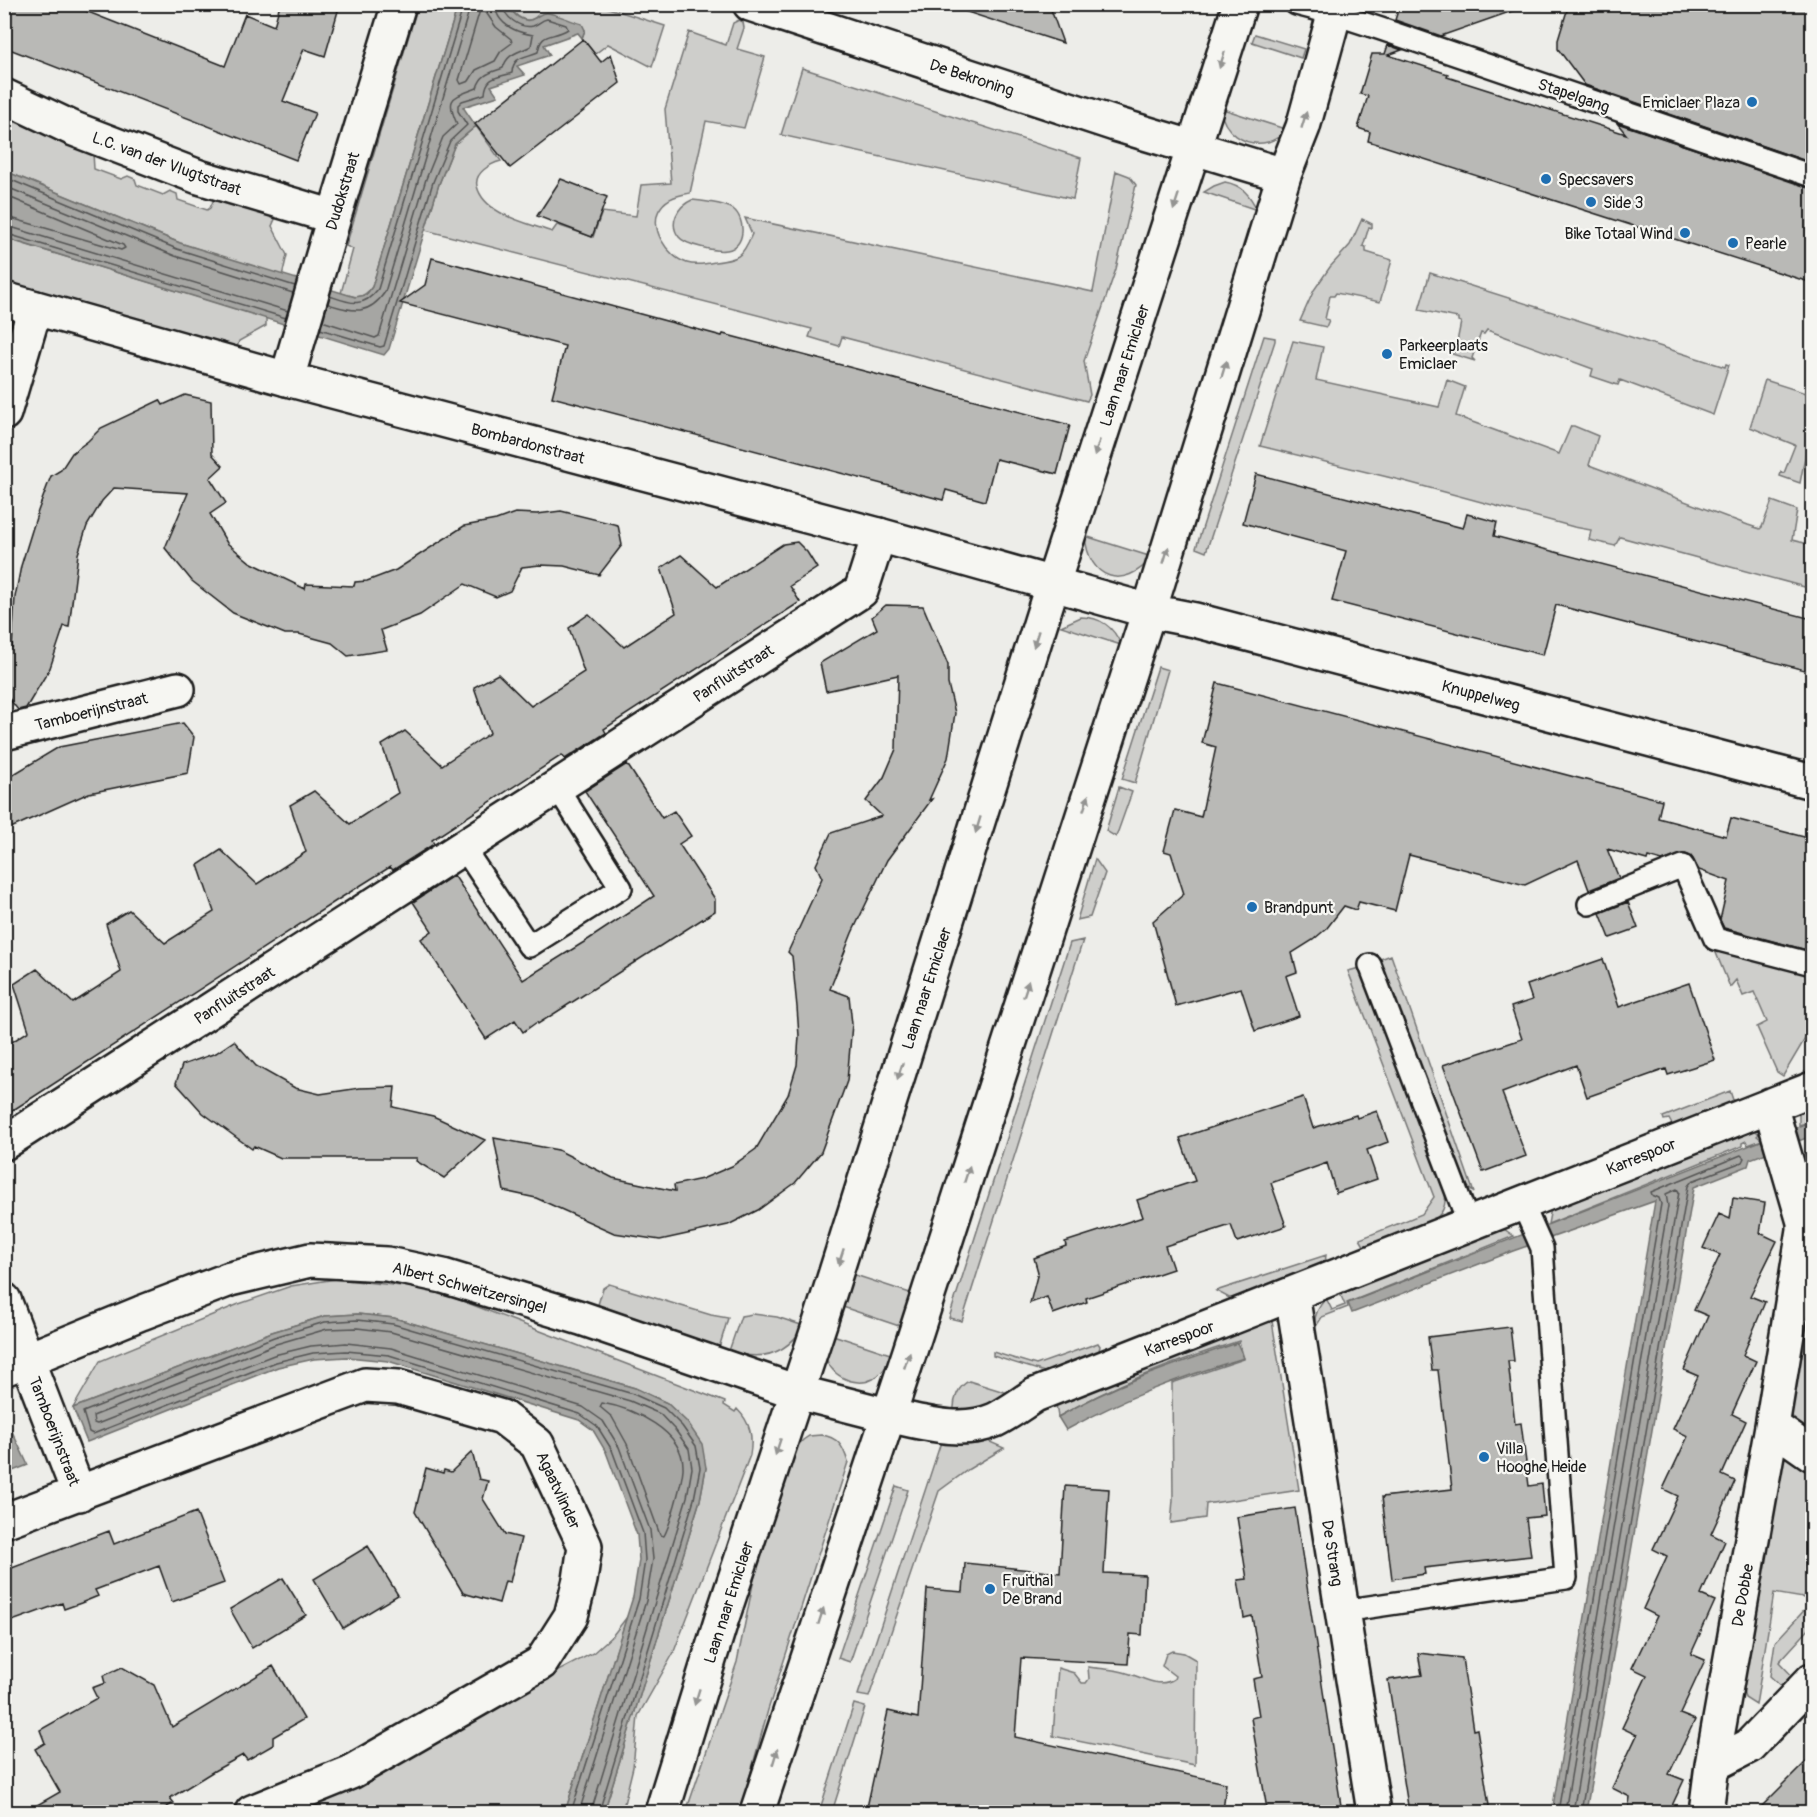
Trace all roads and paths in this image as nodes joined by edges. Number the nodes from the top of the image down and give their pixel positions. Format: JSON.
{"nodes":[{"id":1,"x":399,"y":4,"type":"edge"},
{"id":2,"x":750,"y":4,"type":"edge"},
{"id":3,"x":1240,"y":4,"type":"edge"},
{"id":4,"x":1296,"y":4,"type":"edge"},
{"id":5,"x":1336,"y":9,"type":"edge"},
{"id":6,"x":4,"y":96,"type":"edge"},
{"id":7,"x":1194,"y":147,"type":"junction"},
{"id":8,"x":1284,"y":175,"type":"junction"},
{"id":9,"x":1812,"y":176,"type":"edge"},
{"id":10,"x":334,"y":217,"type":"junction"},
{"id":11,"x":4,"y":299,"type":"edge"},
{"id":12,"x":35,"y":308,"type":"junction"},
{"id":13,"x":288,"y":379,"type":"junction"},
{"id":14,"x":4,"y":413,"type":"edge"},
{"id":15,"x":879,"y":535,"type":"junction"},
{"id":16,"x":1053,"y":583,"type":"junction"},
{"id":17,"x":1149,"y":611,"type":"junction"},
{"id":18,"x":178,"y":689,"type":"dead end"},
{"id":19,"x":4,"y":733,"type":"edge"},
{"id":20,"x":1812,"y":782,"type":"edge"},
{"id":21,"x":557,"y":787,"type":"junction"},
{"id":22,"x":463,"y":847,"type":"junction"},
{"id":23,"x":1589,"y":903,"type":"dead end"},
{"id":24,"x":1370,"y":964,"type":"dead end"},
{"id":25,"x":1812,"y":964,"type":"edge"},
{"id":26,"x":1810,"y":1085,"type":"edge"},
{"id":27,"x":1777,"y":1128,"type":"junction"},
{"id":28,"x":4,"y":1143,"type":"edge"},
{"id":29,"x":1522,"y":1203,"type":"junction"},
{"id":30,"x":1469,"y":1224,"type":"junction"},
{"id":31,"x":1292,"y":1294,"type":"junction"},
{"id":32,"x":4,"y":1300,"type":"edge"},
{"id":33,"x":16,"y":1365,"type":"edge"},
{"id":34,"x":797,"y":1392,"type":"junction"},
{"id":35,"x":887,"y":1415,"type":"junction"},
{"id":36,"x":1772,"y":1426,"type":"junction"},
{"id":37,"x":1812,"y":1454,"type":"edge"},
{"id":38,"x":79,"y":1494,"type":"junction"},
{"id":39,"x":4,"y":1521,"type":"edge"},
{"id":40,"x":1342,"y":1611,"type":"junction"},
{"id":41,"x":1812,"y":1680,"type":"edge"},
{"id":42,"x":1712,"y":1765,"type":"junction"},
{"id":43,"x":252,"y":1812,"type":"edge"},
{"id":44,"x":662,"y":1812,"type":"edge"},
{"id":45,"x":757,"y":1812,"type":"edge"},
{"id":46,"x":1374,"y":1812,"type":"edge"},
{"id":47,"x":1706,"y":1812,"type":"edge"}],
"edges":[{"from":1,"to":10,"type":"street","name":"Dudokstraat"},
{"from":2,"to":7,"type":"street","name":"De Bekroning"},
{"from":3,"to":7,"type":"street","name":"Laan naar Emiclaer","one_way":true},
{"from":4,"to":5,"type":"lane","name":"Stapelgang"},
{"from":8,"to":5,"type":"street","one_way":true},
{"from":5,"to":9,"type":"lane","name":"Stapelgang"},
{"from":6,"to":10,"type":"street","name":"L.C. van der Vlugtstraat"},
{"from":7,"to":8,"type":"street"},
{"from":7,"to":16,"type":"street","name":"Laan naar Emiclaer","one_way":true},
{"from":17,"to":8,"type":"street","one_way":true},
{"from":10,"to":13,"type":"street","name":"Dudokstraat"},
{"from":11,"to":12,"type":"street","name":"Bombardonstraat"},
{"from":12,"to":13,"type":"street","name":"Bombardonstraat"},
{"from":12,"to":14,"type":"street"},
{"from":13,"to":15,"type":"street","name":"Bombardonstraat"},
{"from":15,"to":16,"type":"street","name":"Bombardonstraat"},
{"from":15,"to":21,"type":"street","name":"Panfluitstraat"},
{"from":16,"to":17,"type":"street"},
{"from":16,"to":34,"type":"street","name":"Laan naar Emiclaer","one_way":true},
{"from":17,"to":20,"type":"street","name":"Knuppelweg"},
{"from":35,"to":17,"type":"street","one_way":true},
{"from":18,"to":19,"type":"street","name":"Tamboerijnstraat"},
{"from":21,"to":22,"type":"street","name":"Panfluitstraat"},
{"from":21,"to":22,"type":"lane"},
{"from":22,"to":28,"type":"street","name":"Panfluitstraat"},
{"from":23,"to":25,"type":"lane"},
{"from":24,"to":30,"type":"lane"},
{"from":26,"to":27,"type":"street","name":"Karrespoor"},
{"from":27,"to":29,"type":"street","name":"Karrespoor"},
{"from":27,"to":36,"type":"street","name":"De Dobbe"},
{"from":29,"to":30,"type":"street","name":"Karrespoor"},
{"from":29,"to":40,"type":"lane"},
{"from":30,"to":31,"type":"street","name":"Karrespoor"},
{"from":31,"to":35,"type":"street","name":"Karrespoor"},
{"from":31,"to":40,"type":"street","name":"De Strang"},
{"from":32,"to":33,"type":"street","name":"Tamboerijnstraat"},
{"from":33,"to":34,"type":"street","name":"Albert Schweitzersingel"},
{"from":33,"to":38,"type":"street","name":"Tamboerijnstraat"},
{"from":34,"to":35,"type":"street"},
{"from":34,"to":44,"type":"street","name":"Laan naar Emiclaer","one_way":true},
{"from":45,"to":35,"type":"street","one_way":true},
{"from":36,"to":37,"type":"street"},
{"from":36,"to":42,"type":"street","name":"De Dobbe"},
{"from":38,"to":39,"type":"street","name":"Agaatvlinder"},
{"from":38,"to":43,"type":"street","name":"Agaatvlinder"},
{"from":40,"to":46,"type":"street","name":"De Strang"},
{"from":41,"to":42,"type":"street"},
{"from":42,"to":47,"type":"street","name":"De Dobbe"}]}
